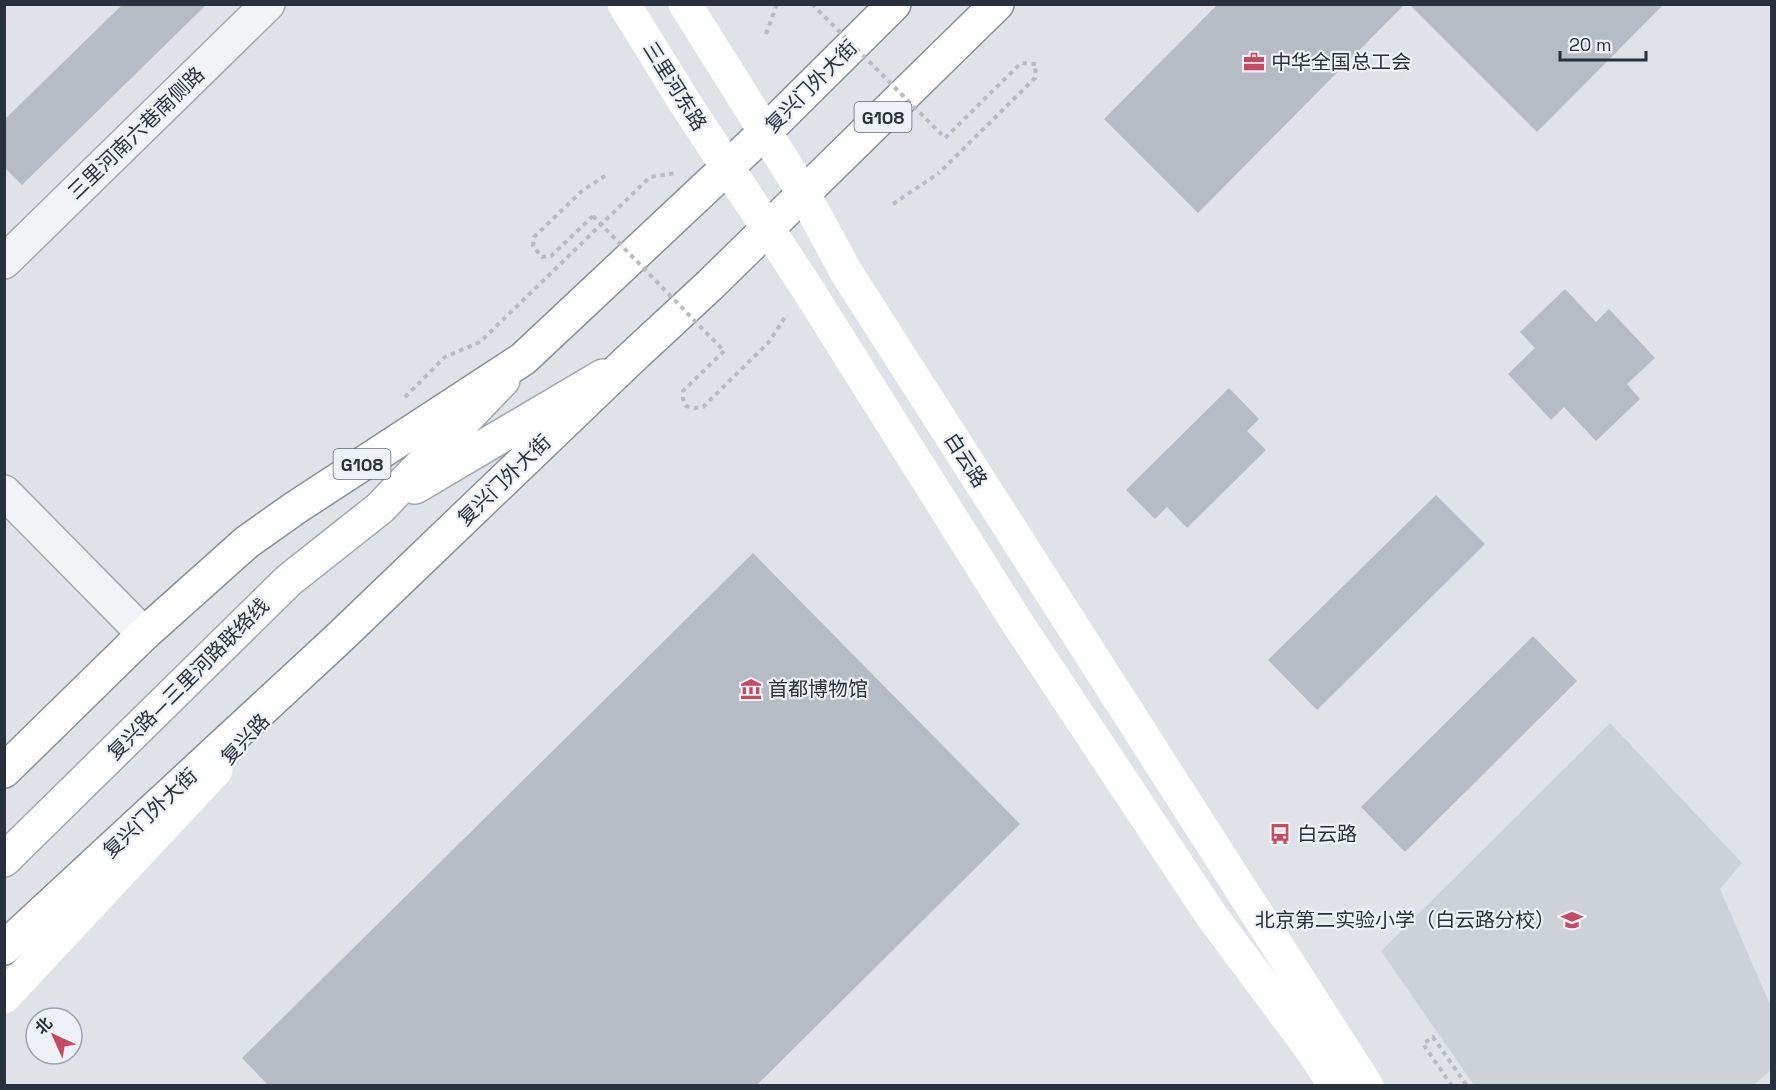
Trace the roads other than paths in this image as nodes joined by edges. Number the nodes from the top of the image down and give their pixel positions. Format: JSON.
{"nodes":[{"id":1,"x":268,"y":4,"type":"edge"},
{"id":2,"x":624,"y":4,"type":"edge"},
{"id":3,"x":685,"y":4,"type":"edge"},
{"id":4,"x":894,"y":4,"type":"edge"},
{"id":5,"x":997,"y":4,"type":"edge"},
{"id":6,"x":765,"y":132,"type":"junction"},
{"id":7,"x":728,"y":166,"type":"junction"},
{"id":8,"x":804,"y":194,"type":"junction"},
{"id":9,"x":768,"y":228,"type":"junction"},
{"id":10,"x":4,"y":262,"type":"edge"},
{"id":11,"x":524,"y":359,"type":"junction"},
{"id":12,"x":627,"y":362,"type":"junction"},
{"id":13,"x":4,"y":492,"type":"edge"},
{"id":14,"x":380,"y":508,"type":"junction"},
{"id":15,"x":144,"y":634,"type":"junction"},
{"id":16,"x":338,"y":639,"type":"junction"},
{"id":17,"x":4,"y":771,"type":"edge"},
{"id":18,"x":4,"y":860,"type":"edge"},
{"id":19,"x":4,"y":948,"type":"edge"},
{"id":20,"x":4,"y":997,"type":"edge"},
{"id":21,"x":1335,"y":1086,"type":"edge"},
{"id":22,"x":1367,"y":1086,"type":"edge"}],
"edges":[{"from":1,"to":10,"type":"street","name":"三里河南六巷南侧路"},
{"from":2,"to":7,"type":"main road","name":"三里河东路"},
{"from":3,"to":6,"type":"main road"},
{"from":4,"to":6,"type":"main road","name":"复兴门外大街","number":"G108"},
{"from":5,"to":8,"type":"main road","name":"复兴门外大街","number":"G108"},
{"from":6,"to":7,"type":"main road","name":"复兴门外大街","number":"G108"},
{"from":6,"to":8,"type":"main road","name":"白云路"},
{"from":7,"to":9,"type":"main road","name":"三里河东路"},
{"from":7,"to":11,"type":"main road","name":"复兴门外大街","number":"G108"},
{"from":8,"to":9,"type":"main road","name":"复兴门外大街","number":"G108"},
{"from":8,"to":22,"type":"main road","name":"白云路"},
{"from":9,"to":12,"type":"main road","name":"复兴门外大街","number":"G108"},
{"from":9,"to":21,"type":"main road"},
{"from":11,"to":14,"type":"main road"},
{"from":11,"to":15,"type":"main road","name":"复兴门外大街","number":"G108"},
{"from":12,"to":14,"type":"main road"},
{"from":12,"to":16,"type":"main road","name":"复兴门外大街","number":"G108"},
{"from":13,"to":15,"type":"street"},
{"from":14,"to":18,"type":"main road","name":"复兴路—三里河路联络线"},
{"from":15,"to":17,"type":"main road","name":"复兴门外大街","number":"G108"},
{"from":16,"to":19,"type":"main road","name":"复兴门外大街","number":"G108"},
{"from":16,"to":20,"type":"main road","name":"复兴路"}]}
